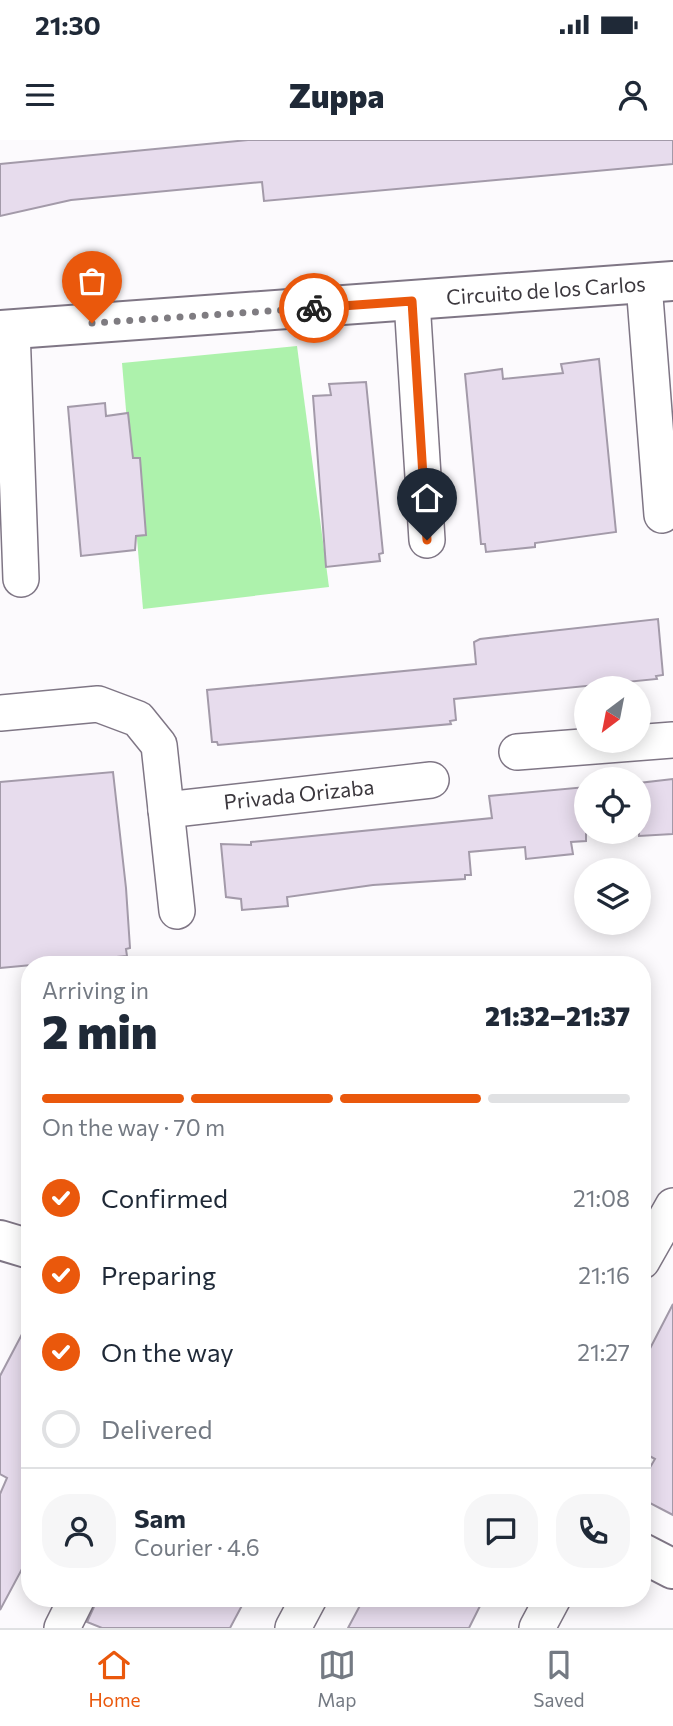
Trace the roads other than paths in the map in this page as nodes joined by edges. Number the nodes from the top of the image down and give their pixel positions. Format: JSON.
{"nodes":[{"id":1,"x":659,"y":282,"type":"edge"},
{"id":2,"x":412,"y":301,"type":"junction"},
{"id":3,"x":6,"y":330,"type":"edge"},
{"id":4,"x":662,"y":515,"type":"dead end"},
{"id":5,"x":427,"y":540,"type":"dead end"},
{"id":6,"x":21,"y":579,"type":"dead end"},
{"id":7,"x":0,"y":713,"type":"edge"},
{"id":8,"x":673,"y":740,"type":"edge"},
{"id":9,"x":517,"y":752,"type":"dead end"},
{"id":10,"x":431,"y":780,"type":"dead end"},
{"id":11,"x":166,"y":810,"type":"junction"},
{"id":12,"x":177,"y":911,"type":"dead end"},
{"id":13,"x":673,"y":1206,"type":"edge"},
{"id":14,"x":651,"y":1245,"type":"edge"},
{"id":15,"x":651,"y":1558,"type":"edge"},
{"id":16,"x":673,"y":1569,"type":"edge"},
{"id":17,"x":72,"y":1607,"type":"edge"},
{"id":18,"x":304,"y":1607,"type":"edge"},
{"id":19,"x":548,"y":1607,"type":"edge"},
{"id":20,"x":62,"y":1628,"type":"edge"},
{"id":21,"x":293,"y":1628,"type":"edge"},
{"id":22,"x":537,"y":1628,"type":"edge"}],
"edges":[{"from":1,"to":2,"type":"street","name":"Circuito de los Carlos"},
{"from":1,"to":4,"type":"street"},
{"from":2,"to":3,"type":"street","name":"Circuito de los Carlos"},
{"from":2,"to":5,"type":"street"},
{"from":3,"to":6,"type":"street"},
{"from":7,"to":11,"type":"street"},
{"from":8,"to":9,"type":"street"},
{"from":10,"to":11,"type":"street","name":"Privada Orizaba"},
{"from":11,"to":12,"type":"street"},
{"from":13,"to":14,"type":"street"},
{"from":15,"to":16,"type":"street"},
{"from":17,"to":20,"type":"street"},
{"from":18,"to":21,"type":"street"},
{"from":19,"to":22,"type":"street"}]}
